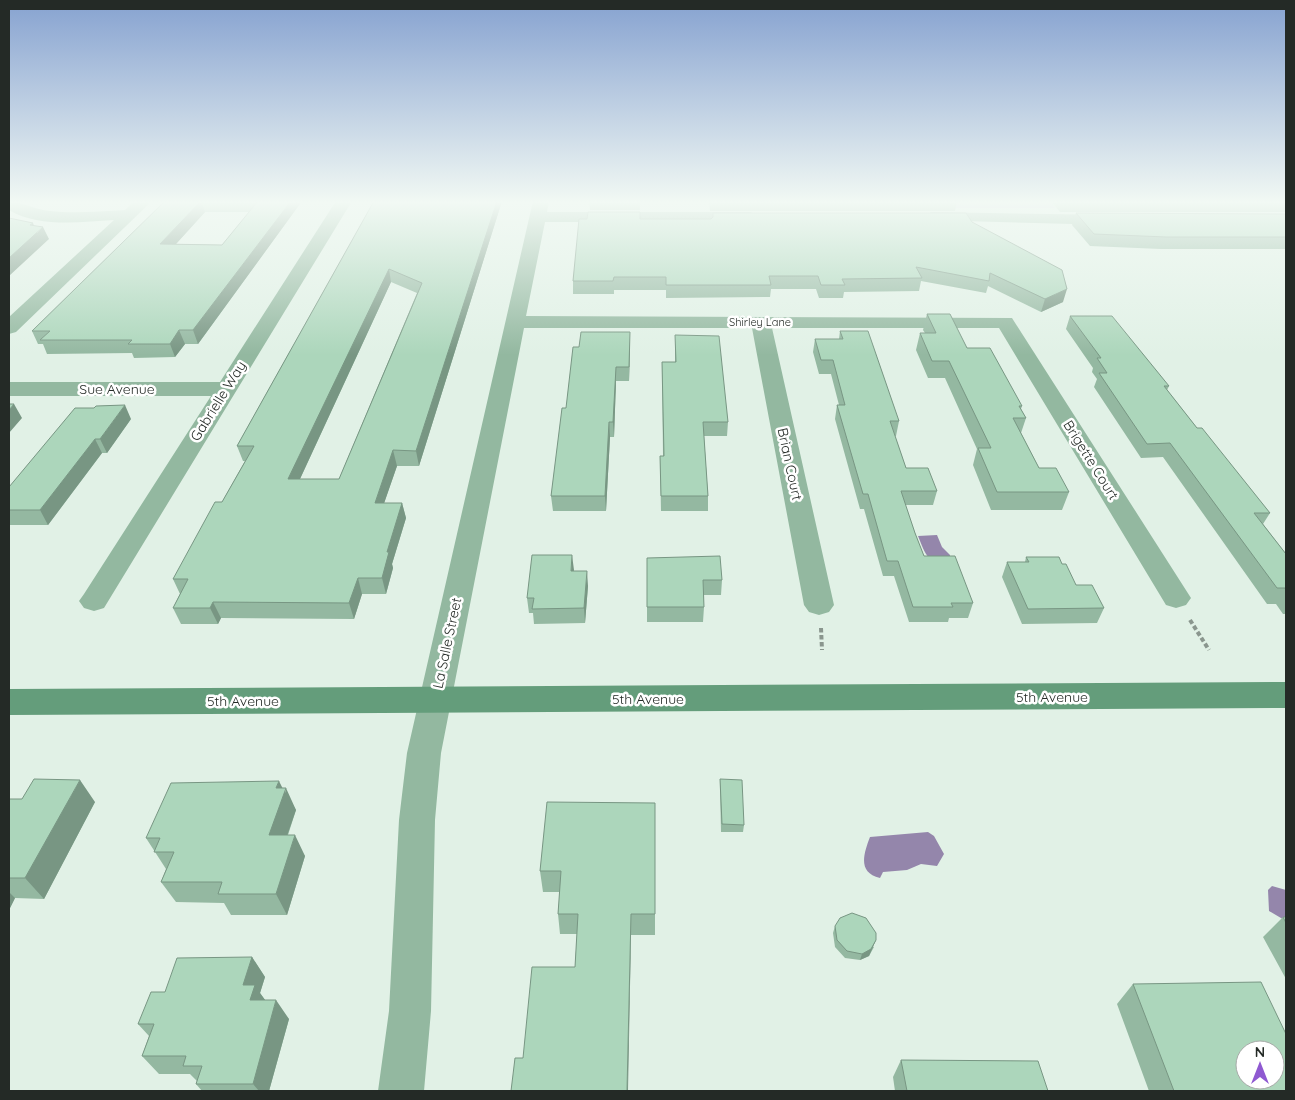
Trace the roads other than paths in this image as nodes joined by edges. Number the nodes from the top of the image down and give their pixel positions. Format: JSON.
{"nodes":[{"id":1,"x":90,"y":252,"type":"edge"},
{"id":2,"x":312,"y":252,"type":"edge"},
{"id":3,"x":530,"y":252,"type":"edge"},
{"id":4,"x":516,"y":322,"type":"junction"},
{"id":5,"x":760,"y":322,"type":"junction"},
{"id":6,"x":1006,"y":322,"type":"joint"},
{"id":7,"x":9,"y":328,"type":"edge"},
{"id":8,"x":9,"y":389,"type":"edge"},
{"id":9,"x":226,"y":389,"type":"junction"},
{"id":10,"x":1176,"y":598,"type":"road end"},
{"id":11,"x":94,"y":601,"type":"dead end"},
{"id":12,"x":819,"y":605,"type":"dead end"},
{"id":13,"x":1286,"y":695,"type":"edge"},
{"id":14,"x":435,"y":700,"type":"junction"},
{"id":15,"x":9,"y":702,"type":"edge"},
{"id":16,"x":401,"y":1091,"type":"edge"}],
"edges":[{"from":1,"to":7,"type":"street"},
{"from":2,"to":9,"type":"street","name":"Gabrielle Way"},
{"from":3,"to":4,"type":"street","name":"La Salle Street"},
{"from":4,"to":5,"type":"street","name":"Shirley Lane"},
{"from":4,"to":14,"type":"street","name":"La Salle Street"},
{"from":5,"to":6,"type":"street","name":"Shirley Lane"},
{"from":5,"to":12,"type":"street","name":"Brian Court"},
{"from":6,"to":10,"type":"street","name":"Brigette Court"},
{"from":8,"to":9,"type":"street","name":"Sue Avenue"},
{"from":9,"to":11,"type":"street","name":"Gabrielle Way"},
{"from":13,"to":14,"type":"main road","name":"5th Avenue"},
{"from":14,"to":15,"type":"main road","name":"5th Avenue"},
{"from":14,"to":16,"type":"street","name":"La Salle Street"}]}
